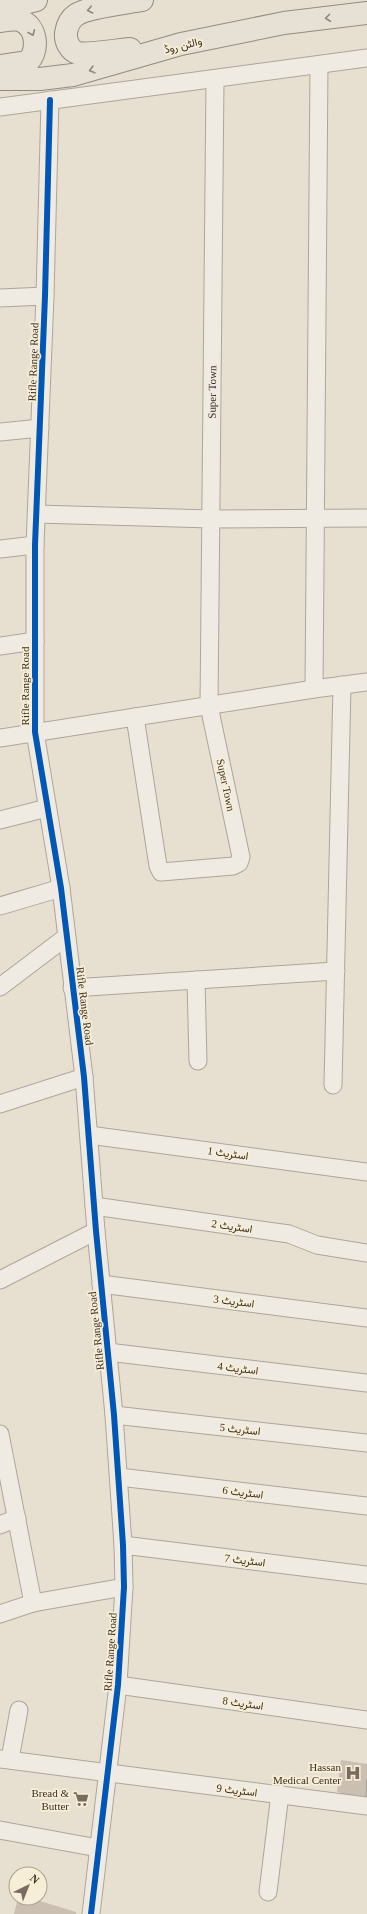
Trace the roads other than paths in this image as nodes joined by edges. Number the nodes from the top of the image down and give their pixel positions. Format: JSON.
{"nodes":[{"id":1,"x":36,"y":0,"type":"edge"},
{"id":2,"x":142,"y":0,"type":"edge"},
{"id":3,"x":0,"y":10,"type":"edge"},
{"id":4,"x":367,"y":13,"type":"edge"},
{"id":5,"x":0,"y":21,"type":"edge"},
{"id":6,"x":181,"y":44,"type":"junction"},
{"id":7,"x":367,"y":58,"type":"edge"},
{"id":8,"x":319,"y":65,"type":"junction"},
{"id":9,"x":0,"y":66,"type":"edge"},
{"id":10,"x":0,"y":79,"type":"edge"},
{"id":11,"x":215,"y":79,"type":"junction"},
{"id":12,"x":50,"y":100,"type":"junction"},
{"id":13,"x":0,"y":107,"type":"edge"},
{"id":14,"x":45,"y":296,"type":"junction"},
{"id":15,"x":0,"y":298,"type":"edge"},
{"id":16,"x":40,"y":428,"type":"junction"},
{"id":17,"x":0,"y":432,"type":"edge"},
{"id":18,"x":37,"y":514,"type":"junction"},
{"id":19,"x":367,"y":518,"type":"edge"},
{"id":20,"x":211,"y":519,"type":"junction"},
{"id":21,"x":315,"y":519,"type":"junction"},
{"id":22,"x":35,"y":546,"type":"junction"},
{"id":23,"x":0,"y":549,"type":"edge"},
{"id":24,"x":35,"y":641,"type":"junction"},
{"id":25,"x":0,"y":646,"type":"edge"},
{"id":26,"x":367,"y":682,"type":"edge"},
{"id":27,"x":342,"y":684,"type":"junction"},
{"id":28,"x":314,"y":688,"type":"junction"},
{"id":29,"x":209,"y":706,"type":"junction"},
{"id":30,"x":135,"y":717,"type":"junction"},
{"id":31,"x":35,"y":732,"type":"junction"},
{"id":32,"x":0,"y":738,"type":"edge"},
{"id":33,"x":47,"y":808,"type":"junction"},
{"id":34,"x":0,"y":820,"type":"edge"},
{"id":35,"x":61,"y":888,"type":"junction"},
{"id":36,"x":0,"y":906,"type":"edge"},
{"id":37,"x":66,"y":937,"type":"junction"},
{"id":38,"x":336,"y":971,"type":"junction"},
{"id":39,"x":196,"y":980,"type":"junction"},
{"id":40,"x":0,"y":987,"type":"edge"},
{"id":41,"x":72,"y":988,"type":"junction"},
{"id":42,"x":198,"y":1061,"type":"dead end"},
{"id":43,"x":84,"y":1077,"type":"junction"},
{"id":44,"x":333,"y":1085,"type":"dead end"},
{"id":45,"x":0,"y":1104,"type":"edge"},
{"id":46,"x":89,"y":1135,"type":"junction"},
{"id":47,"x":367,"y":1172,"type":"edge"},
{"id":48,"x":94,"y":1206,"type":"junction"},
{"id":49,"x":96,"y":1231,"type":"junction"},
{"id":50,"x":367,"y":1253,"type":"edge"},
{"id":51,"x":0,"y":1280,"type":"edge"},
{"id":52,"x":101,"y":1284,"type":"junction"},
{"id":53,"x":367,"y":1318,"type":"edge"},
{"id":54,"x":108,"y":1352,"type":"junction"},
{"id":55,"x":367,"y":1384,"type":"edge"},
{"id":56,"x":114,"y":1415,"type":"junction"},
{"id":57,"x":0,"y":1434,"type":"edge"},
{"id":58,"x":367,"y":1443,"type":"edge"},
{"id":59,"x":119,"y":1477,"type":"junction"},
{"id":60,"x":367,"y":1506,"type":"edge"},
{"id":61,"x":17,"y":1518,"type":"junction"},
{"id":62,"x":0,"y":1524,"type":"edge"},
{"id":63,"x":123,"y":1545,"type":"junction"},
{"id":64,"x":367,"y":1575,"type":"edge"},
{"id":65,"x":124,"y":1587,"type":"junction"},
{"id":66,"x":33,"y":1603,"type":"junction"},
{"id":67,"x":0,"y":1614,"type":"edge"},
{"id":68,"x":118,"y":1685,"type":"junction"},
{"id":69,"x":19,"y":1710,"type":"dead end"},
{"id":70,"x":367,"y":1720,"type":"edge"},
{"id":71,"x":5,"y":1759,"type":"edge"},
{"id":72,"x":108,"y":1774,"type":"junction"},
{"id":73,"x":280,"y":1794,"type":"junction"},
{"id":74,"x":367,"y":1806,"type":"edge"},
{"id":75,"x":0,"y":1830,"type":"edge"},
{"id":76,"x":98,"y":1848,"type":"junction"},
{"id":77,"x":268,"y":1892,"type":"dead end"},
{"id":78,"x":91,"y":1914,"type":"edge"}],
"edges":[{"from":1,"to":3,"type":"main road"},
{"from":2,"to":6,"type":"main road","one_way":true},
{"from":4,"to":6,"type":"main road","name":"والٹن روڈ","one_way":true},
{"from":5,"to":9,"type":"main road","one_way":true},
{"from":6,"to":10,"type":"main road","name":"والٹن روڈ","one_way":true},
{"from":7,"to":8,"type":"street"},
{"from":8,"to":11,"type":"street"},
{"from":8,"to":21,"type":"street"},
{"from":11,"to":12,"type":"street"},
{"from":11,"to":20,"type":"street","name":"Super Town"},
{"from":12,"to":13,"type":"street"},
{"from":12,"to":14,"type":"street","name":"Rifle Range Road"},
{"from":14,"to":15,"type":"street"},
{"from":14,"to":16,"type":"street","name":"Rifle Range Road"},
{"from":16,"to":17,"type":"street"},
{"from":16,"to":18,"type":"street","name":"Rifle Range Road"},
{"from":18,"to":20,"type":"street"},
{"from":18,"to":22,"type":"street","name":"Rifle Range Road"},
{"from":19,"to":21,"type":"street"},
{"from":20,"to":21,"type":"street"},
{"from":20,"to":29,"type":"street","name":"Super Town"},
{"from":21,"to":28,"type":"street"},
{"from":22,"to":23,"type":"street"},
{"from":22,"to":24,"type":"street","name":"Rifle Range Road"},
{"from":24,"to":25,"type":"street"},
{"from":24,"to":31,"type":"street","name":"Rifle Range Road"},
{"from":26,"to":27,"type":"street"},
{"from":27,"to":28,"type":"street"},
{"from":27,"to":38,"type":"street"},
{"from":28,"to":29,"type":"street"},
{"from":29,"to":30,"type":"street"},
{"from":29,"to":30,"type":"street","name":"Super Town"},
{"from":30,"to":31,"type":"street"},
{"from":31,"to":32,"type":"street"},
{"from":31,"to":33,"type":"street","name":"Rifle Range Road"},
{"from":33,"to":34,"type":"street"},
{"from":33,"to":35,"type":"street","name":"Rifle Range Road"},
{"from":35,"to":36,"type":"street"},
{"from":35,"to":37,"type":"street","name":"Rifle Range Road"},
{"from":37,"to":40,"type":"street"},
{"from":37,"to":41,"type":"street","name":"Rifle Range Road"},
{"from":38,"to":39,"type":"street"},
{"from":38,"to":44,"type":"street"},
{"from":39,"to":41,"type":"street"},
{"from":39,"to":42,"type":"street"},
{"from":41,"to":43,"type":"street","name":"Rifle Range Road"},
{"from":43,"to":45,"type":"street"},
{"from":43,"to":46,"type":"street","name":"Rifle Range Road"},
{"from":46,"to":47,"type":"street","name":"اسٹریٹ 1"},
{"from":46,"to":48,"type":"street","name":"Rifle Range Road"},
{"from":48,"to":49,"type":"street","name":"Rifle Range Road"},
{"from":48,"to":50,"type":"street","name":"اسٹریٹ 2"},
{"from":49,"to":51,"type":"street"},
{"from":49,"to":52,"type":"street","name":"Rifle Range Road"},
{"from":52,"to":53,"type":"street","name":"اسٹریٹ 3"},
{"from":52,"to":54,"type":"street","name":"Rifle Range Road"},
{"from":54,"to":55,"type":"street","name":"اسٹریٹ 4"},
{"from":54,"to":56,"type":"street","name":"Rifle Range Road"},
{"from":56,"to":58,"type":"street","name":"اسٹریٹ 5"},
{"from":56,"to":59,"type":"street","name":"Rifle Range Road"},
{"from":57,"to":61,"type":"street"},
{"from":59,"to":60,"type":"street","name":"اسٹریٹ 6"},
{"from":59,"to":63,"type":"street","name":"Rifle Range Road"},
{"from":61,"to":62,"type":"street"},
{"from":61,"to":66,"type":"street"},
{"from":63,"to":64,"type":"street","name":"اسٹریٹ 7"},
{"from":63,"to":65,"type":"street","name":"Rifle Range Road"},
{"from":65,"to":66,"type":"street"},
{"from":65,"to":68,"type":"street","name":"Rifle Range Road"},
{"from":66,"to":67,"type":"street"},
{"from":68,"to":70,"type":"street","name":"اسٹریٹ 8"},
{"from":68,"to":72,"type":"street","name":"Rifle Range Road"},
{"from":69,"to":71,"type":"street"},
{"from":71,"to":72,"type":"street","name":"اسٹریٹ 9"},
{"from":72,"to":73,"type":"street","name":"اسٹریٹ 9"},
{"from":72,"to":76,"type":"street","name":"Rifle Range Road"},
{"from":73,"to":74,"type":"street","name":"اسٹریٹ 9"},
{"from":73,"to":77,"type":"street"},
{"from":75,"to":76,"type":"street"},
{"from":76,"to":78,"type":"street","name":"Rifle Range Road"}]}
